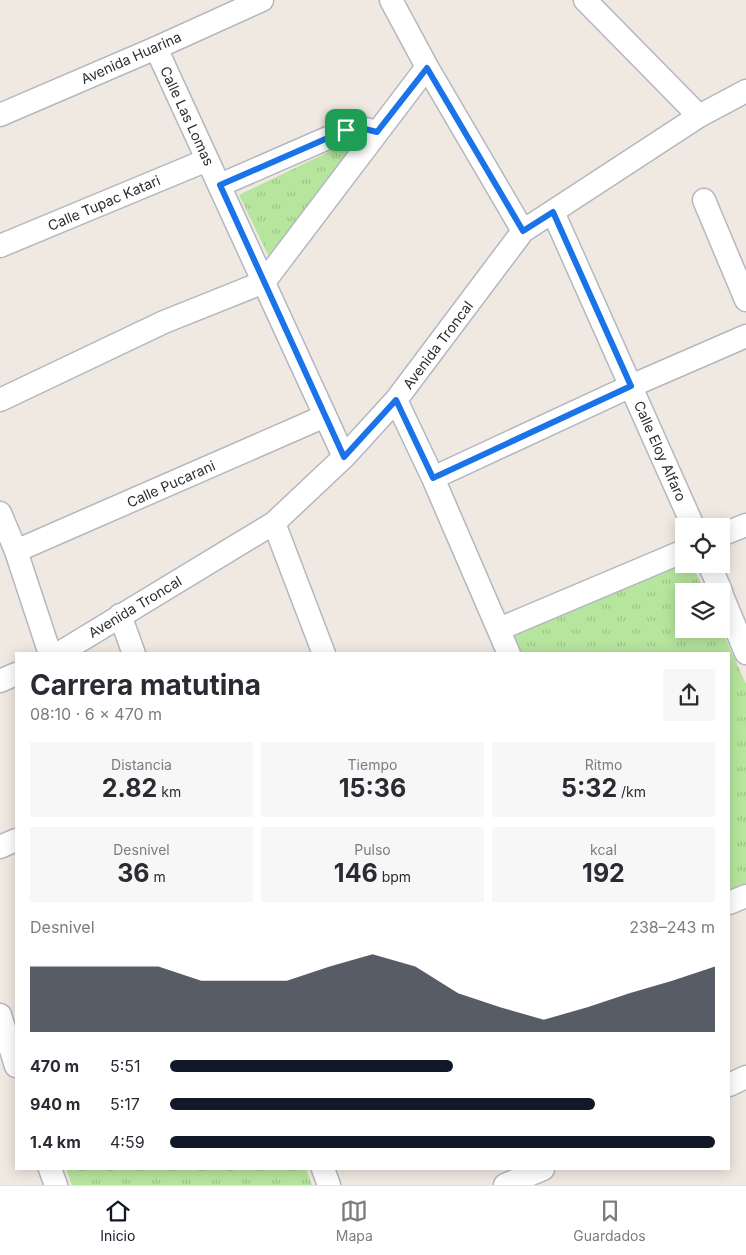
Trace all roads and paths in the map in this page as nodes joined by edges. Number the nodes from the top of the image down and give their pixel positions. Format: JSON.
{"nodes":[{"id":1,"x":262,"y":0,"type":"edge"},
{"id":2,"x":391,"y":0,"type":"edge"},
{"id":3,"x":585,"y":0,"type":"edge"},
{"id":4,"x":156,"y":48,"type":"junction"},
{"id":5,"x":427,"y":68,"type":"junction"},
{"id":6,"x":746,"y":91,"type":"edge"},
{"id":7,"x":4,"y":108,"type":"edge"},
{"id":8,"x":700,"y":116,"type":"junction"},
{"id":9,"x":377,"y":132,"type":"junction"},
{"id":10,"x":207,"y":160,"type":"junction"},
{"id":11,"x":220,"y":185,"type":"junction"},
{"id":12,"x":704,"y":200,"type":"dead end"},
{"id":13,"x":553,"y":212,"type":"junction"},
{"id":14,"x":523,"y":231,"type":"junction"},
{"id":15,"x":0,"y":246,"type":"edge"},
{"id":16,"x":264,"y":282,"type":"junction"},
{"id":17,"x":746,"y":300,"type":"edge"},
{"id":18,"x":746,"y":336,"type":"edge"},
{"id":19,"x":631,"y":386,"type":"junction"},
{"id":20,"x":0,"y":400,"type":"edge"},
{"id":21,"x":396,"y":400,"type":"junction"},
{"id":22,"x":325,"y":416,"type":"junction"},
{"id":23,"x":344,"y":457,"type":"junction"},
{"id":24,"x":433,"y":478,"type":"junction"},
{"id":25,"x":0,"y":513,"type":"edge"},
{"id":26,"x":689,"y":518,"type":"edge"},
{"id":27,"x":274,"y":523,"type":"junction"},
{"id":28,"x":746,"y":524,"type":"edge"},
{"id":29,"x":730,"y":531,"type":"edge"},
{"id":30,"x":16,"y":552,"type":"junction"},
{"id":31,"x":675,"y":555,"type":"edge"},
{"id":32,"x":730,"y":614,"type":"edge"},
{"id":33,"x":120,"y":615,"type":"junction"},
{"id":34,"x":499,"y":629,"type":"junction"},
{"id":35,"x":49,"y":652,"type":"edge"},
{"id":36,"x":61,"y":652,"type":"edge"},
{"id":37,"x":133,"y":652,"type":"edge"},
{"id":38,"x":323,"y":652,"type":"edge"},
{"id":39,"x":509,"y":652,"type":"edge"},
{"id":40,"x":746,"y":653,"type":"edge"},
{"id":41,"x":15,"y":674,"type":"edge"},
{"id":42,"x":0,"y":681,"type":"edge"},
{"id":43,"x":15,"y":840,"type":"edge"},
{"id":44,"x":0,"y":847,"type":"edge"},
{"id":45,"x":746,"y":896,"type":"edge"},
{"id":46,"x":730,"y":904,"type":"edge"},
{"id":47,"x":6,"y":1030,"type":"edge"},
{"id":48,"x":15,"y":1062,"type":"edge"},
{"id":49,"x":746,"y":1077,"type":"edge"},
{"id":50,"x":730,"y":1085,"type":"edge"},
{"id":51,"x":50,"y":1170,"type":"edge"},
{"id":52,"x":323,"y":1170,"type":"edge"},
{"id":53,"x":56,"y":1185,"type":"edge"},
{"id":54,"x":329,"y":1185,"type":"edge"}],
"edges":[{"from":1,"to":4,"type":"street","name":"Avenida Huarina"},
{"from":2,"to":5,"type":"street"},
{"from":3,"to":8,"type":"street"},
{"from":4,"to":7,"type":"street","name":"Avenida Huarina"},
{"from":4,"to":10,"type":"street","name":"Calle Las Lomas"},
{"from":5,"to":9,"type":"street"},
{"from":5,"to":14,"type":"street"},
{"from":6,"to":8,"type":"street","name":"Avenida Troncal"},
{"from":8,"to":13,"type":"street","name":"Avenida Troncal"},
{"from":9,"to":11,"type":"street"},
{"from":9,"to":16,"type":"street"},
{"from":10,"to":11,"type":"street","name":"Calle Las Lomas"},
{"from":10,"to":15,"type":"street","name":"Calle Tupac Katari"},
{"from":11,"to":16,"type":"street","name":"Calle Las Lomas"},
{"from":12,"to":17,"type":"street"},
{"from":13,"to":14,"type":"street","name":"Avenida Troncal"},
{"from":13,"to":19,"type":"street","name":"Calle Eloy Alfaro"},
{"from":14,"to":21,"type":"street","name":"Avenida Troncal"},
{"from":16,"to":20,"type":"street"},
{"from":16,"to":22,"type":"street","name":"Calle Las Lomas"},
{"from":18,"to":19,"type":"street"},
{"from":19,"to":24,"type":"street"},
{"from":19,"to":26,"type":"street","name":"Calle Eloy Alfaro"},
{"from":21,"to":23,"type":"street","name":"Avenida Troncal"},
{"from":21,"to":24,"type":"street"},
{"from":22,"to":23,"type":"street","name":"Calle Las Lomas"},
{"from":22,"to":30,"type":"street","name":"Calle Pucarani"},
{"from":23,"to":27,"type":"street","name":"Avenida Troncal"},
{"from":24,"to":34,"type":"street"},
{"from":25,"to":30,"type":"street"},
{"from":27,"to":33,"type":"street","name":"Avenida Troncal"},
{"from":27,"to":38,"type":"street"},
{"from":28,"to":29,"type":"street"},
{"from":30,"to":35,"type":"street"},
{"from":31,"to":34,"type":"street"},
{"from":32,"to":40,"type":"street"},
{"from":33,"to":36,"type":"street","name":"Avenida Troncal"},
{"from":33,"to":37,"type":"street"},
{"from":34,"to":39,"type":"street"},
{"from":41,"to":42,"type":"street"},
{"from":43,"to":44,"type":"street"},
{"from":45,"to":46,"type":"street"},
{"from":47,"to":48,"type":"street"},
{"from":49,"to":50,"type":"street"},
{"from":51,"to":53,"type":"street"},
{"from":52,"to":54,"type":"street"}]}
